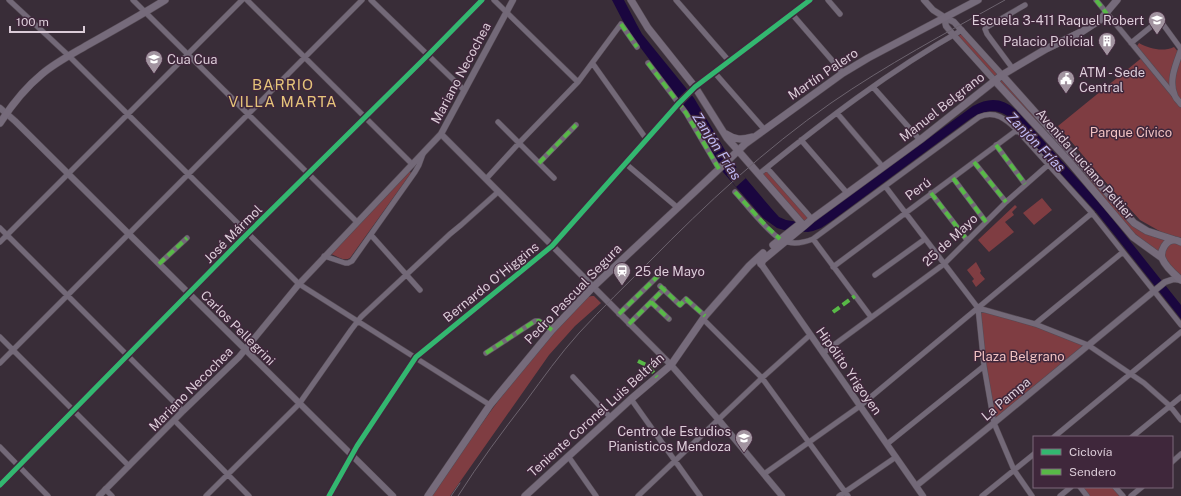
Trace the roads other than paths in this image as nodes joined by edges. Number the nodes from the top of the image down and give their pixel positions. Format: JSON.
{"nodes":[{"id":1,"x":9,"y":0,"type":"edge"},
{"id":2,"x":133,"y":0,"type":"edge"},
{"id":3,"x":165,"y":0,"type":"edge"},
{"id":4,"x":242,"y":0,"type":"edge"},
{"id":5,"x":247,"y":0,"type":"edge"},
{"id":6,"x":362,"y":0,"type":"edge"},
{"id":7,"x":372,"y":0,"type":"edge"},
{"id":8,"x":482,"y":0,"type":"edge"},
{"id":9,"x":494,"y":0,"type":"edge"},
{"id":10,"x":513,"y":0,"type":"edge"},
{"id":11,"x":632,"y":0,"type":"edge"},
{"id":12,"x":676,"y":0,"type":"edge"},
{"id":13,"x":828,"y":0,"type":"edge"},
{"id":14,"x":924,"y":0,"type":"edge"},
{"id":15,"x":978,"y":0,"type":"edge"},
{"id":16,"x":1096,"y":0,"type":"edge"},
{"id":17,"x":1117,"y":0,"type":"edge"},
{"id":18,"x":807,"y":1,"type":"edge"},
{"id":19,"x":1025,"y":4,"type":"dead end"},
{"id":20,"x":145,"y":12,"type":"junction"},
{"id":21,"x":506,"y":12,"type":"junction"},
{"id":22,"x":792,"y":14,"type":"junction"},
{"id":23,"x":840,"y":14,"type":"dead end"},
{"id":24,"x":1107,"y":14,"type":"junction"},
{"id":25,"x":944,"y":17,"type":"junction"},
{"id":26,"x":962,"y":30,"type":"junction"},
{"id":27,"x":953,"y":35,"type":"junction"},
{"id":28,"x":1131,"y":43,"type":"junction"},
{"id":29,"x":637,"y":47,"type":"dead end"},
{"id":30,"x":1181,"y":49,"type":"edge"},
{"id":31,"x":188,"y":55,"type":"junction"},
{"id":32,"x":69,"y":56,"type":"junction"},
{"id":33,"x":428,"y":56,"type":"junction"},
{"id":34,"x":306,"y":58,"type":"junction"},
{"id":35,"x":729,"y":61,"type":"junction"},
{"id":36,"x":648,"y":63,"type":"dead end"},
{"id":37,"x":592,"y":64,"type":"junction"},
{"id":38,"x":1013,"y":69,"type":"junction"},
{"id":39,"x":714,"y":72,"type":"junction"},
{"id":40,"x":843,"y":73,"type":"junction"},
{"id":41,"x":1002,"y":75,"type":"junction"},
{"id":42,"x":995,"y":81,"type":"junction"},
{"id":43,"x":578,"y":82,"type":"junction"},
{"id":44,"x":872,"y":87,"type":"junction"},
{"id":45,"x":464,"y":90,"type":"junction"},
{"id":46,"x":693,"y":90,"type":"junction"},
{"id":47,"x":1175,"y":96,"type":"junction"},
{"id":48,"x":680,"y":102,"type":"junction"},
{"id":49,"x":1181,"y":104,"type":"edge"},
{"id":50,"x":0,"y":108,"type":"edge"},
{"id":51,"x":837,"y":112,"type":"junction"},
{"id":52,"x":6,"y":114,"type":"junction"},
{"id":53,"x":127,"y":114,"type":"junction"},
{"id":54,"x":248,"y":115,"type":"junction"},
{"id":55,"x":366,"y":117,"type":"junction"},
{"id":56,"x":498,"y":122,"type":"dead end"},
{"id":57,"x":0,"y":123,"type":"edge"},
{"id":58,"x":576,"y":125,"type":"dead end"},
{"id":59,"x":764,"y":129,"type":"junction"},
{"id":60,"x":1017,"y":130,"type":"junction"},
{"id":61,"x":724,"y":133,"type":"junction"},
{"id":62,"x":441,"y":134,"type":"junction"},
{"id":63,"x":756,"y":136,"type":"junction"},
{"id":64,"x":647,"y":140,"type":"junction"},
{"id":65,"x":801,"y":140,"type":"junction"},
{"id":66,"x":920,"y":140,"type":"junction"},
{"id":67,"x":519,"y":143,"type":"junction"},
{"id":68,"x":996,"y":145,"type":"junction"},
{"id":69,"x":737,"y":150,"type":"junction"},
{"id":70,"x":423,"y":153,"type":"junction"},
{"id":71,"x":974,"y":162,"type":"junction"},
{"id":72,"x":539,"y":163,"type":"junction"},
{"id":73,"x":412,"y":164,"type":"junction"},
{"id":74,"x":626,"y":164,"type":"junction"},
{"id":75,"x":724,"y":164,"type":"junction"},
{"id":76,"x":1048,"y":165,"type":"junction"},
{"id":77,"x":883,"y":167,"type":"junction"},
{"id":78,"x":766,"y":168,"type":"junction"},
{"id":79,"x":68,"y":174,"type":"junction"},
{"id":80,"x":188,"y":174,"type":"junction"},
{"id":81,"x":309,"y":174,"type":"junction"},
{"id":82,"x":759,"y":174,"type":"junction"},
{"id":83,"x":554,"y":178,"type":"dead end"},
{"id":84,"x":953,"y":178,"type":"junction"},
{"id":85,"x":486,"y":179,"type":"junction"},
{"id":86,"x":1025,"y":184,"type":"junction"},
{"id":87,"x":885,"y":186,"type":"junction"},
{"id":88,"x":498,"y":192,"type":"junction"},
{"id":89,"x":735,"y":192,"type":"dead end"},
{"id":90,"x":847,"y":193,"type":"junction"},
{"id":91,"x":931,"y":193,"type":"junction"},
{"id":92,"x":1006,"y":202,"type":"junction"},
{"id":93,"x":678,"y":208,"type":"junction"},
{"id":94,"x":905,"y":213,"type":"junction"},
{"id":95,"x":1092,"y":213,"type":"junction"},
{"id":96,"x":812,"y":219,"type":"junction"},
{"id":97,"x":357,"y":222,"type":"junction"},
{"id":98,"x":986,"y":222,"type":"junction"},
{"id":99,"x":802,"y":224,"type":"junction"},
{"id":100,"x":0,"y":228,"type":"edge"},
{"id":101,"x":794,"y":228,"type":"joint"},
{"id":102,"x":128,"y":234,"type":"junction"},
{"id":103,"x":248,"y":234,"type":"junction"},
{"id":104,"x":7,"y":235,"type":"junction"},
{"id":105,"x":371,"y":235,"type":"junction"},
{"id":106,"x":187,"y":238,"type":"dead end"},
{"id":107,"x":813,"y":239,"type":"junction"},
{"id":108,"x":925,"y":239,"type":"junction"},
{"id":109,"x":783,"y":240,"type":"junction"},
{"id":110,"x":967,"y":240,"type":"junction"},
{"id":111,"x":1178,"y":241,"type":"edge"},
{"id":112,"x":0,"y":242,"type":"edge"},
{"id":113,"x":552,"y":246,"type":"junction"},
{"id":114,"x":1123,"y":252,"type":"junction"},
{"id":115,"x":324,"y":256,"type":"junction"},
{"id":116,"x":1162,"y":258,"type":"junction"},
{"id":117,"x":759,"y":261,"type":"junction"},
{"id":118,"x":159,"y":264,"type":"junction"},
{"id":119,"x":944,"y":264,"type":"junction"},
{"id":120,"x":1167,"y":266,"type":"junction"},
{"id":121,"x":833,"y":267,"type":"junction"},
{"id":122,"x":662,"y":272,"type":"dead end"},
{"id":123,"x":875,"y":274,"type":"dead end"},
{"id":124,"x":406,"y":275,"type":"junction"},
{"id":125,"x":1181,"y":280,"type":"edge"},
{"id":126,"x":1165,"y":282,"type":"junction"},
{"id":127,"x":299,"y":284,"type":"junction"},
{"id":128,"x":593,"y":287,"type":"junction"},
{"id":129,"x":420,"y":290,"type":"dead end"},
{"id":130,"x":1155,"y":290,"type":"junction"},
{"id":131,"x":188,"y":294,"type":"junction"},
{"id":132,"x":68,"y":295,"type":"junction"},
{"id":133,"x":651,"y":302,"type":"junction"},
{"id":134,"x":978,"y":308,"type":"junction"},
{"id":135,"x":619,"y":314,"type":"junction"},
{"id":136,"x":704,"y":318,"type":"junction"},
{"id":137,"x":871,"y":318,"type":"junction"},
{"id":138,"x":669,"y":319,"type":"dead end"},
{"id":139,"x":358,"y":320,"type":"junction"},
{"id":140,"x":630,"y":324,"type":"junction"},
{"id":141,"x":1035,"y":324,"type":"junction"},
{"id":142,"x":1181,"y":325,"type":"edge"},
{"id":143,"x":552,"y":330,"type":"junction"},
{"id":144,"x":1181,"y":332,"type":"edge"},
{"id":145,"x":810,"y":335,"type":"junction"},
{"id":146,"x":0,"y":337,"type":"edge"},
{"id":147,"x":1088,"y":345,"type":"junction"},
{"id":148,"x":13,"y":350,"type":"junction"},
{"id":149,"x":245,"y":350,"type":"junction"},
{"id":150,"x":486,"y":353,"type":"dead end"},
{"id":151,"x":823,"y":353,"type":"junction"},
{"id":152,"x":128,"y":356,"type":"junction"},
{"id":153,"x":416,"y":357,"type":"junction"},
{"id":154,"x":0,"y":363,"type":"edge"},
{"id":155,"x":671,"y":365,"type":"junction"},
{"id":156,"x":984,"y":366,"type":"junction"},
{"id":157,"x":1131,"y":373,"type":"junction"},
{"id":158,"x":573,"y":377,"type":"dead end"},
{"id":159,"x":762,"y":378,"type":"junction"},
{"id":160,"x":1181,"y":396,"type":"edge"},
{"id":161,"x":631,"y":398,"type":"junction"},
{"id":162,"x":299,"y":404,"type":"junction"},
{"id":163,"x":490,"y":405,"type":"junction"},
{"id":164,"x":860,"y":406,"type":"junction"},
{"id":165,"x":1170,"y":406,"type":"junction"},
{"id":166,"x":74,"y":410,"type":"junction"},
{"id":167,"x":183,"y":411,"type":"junction"},
{"id":168,"x":610,"y":417,"type":"junction"},
{"id":169,"x":718,"y":419,"type":"junction"},
{"id":170,"x":174,"y":420,"type":"junction"},
{"id":171,"x":1181,"y":420,"type":"edge"},
{"id":172,"x":994,"y":423,"type":"junction"},
{"id":173,"x":1055,"y":436,"type":"edge"},
{"id":174,"x":1133,"y":436,"type":"edge"},
{"id":175,"x":809,"y":442,"type":"junction"},
{"id":176,"x":887,"y":444,"type":"junction"},
{"id":177,"x":0,"y":448,"type":"edge"},
{"id":178,"x":1181,"y":454,"type":"edge"},
{"id":179,"x":352,"y":455,"type":"junction"},
{"id":180,"x":1033,"y":455,"type":"edge"},
{"id":181,"x":568,"y":456,"type":"junction"},
{"id":182,"x":896,"y":457,"type":"junction"},
{"id":183,"x":675,"y":461,"type":"junction"},
{"id":184,"x":1173,"y":461,"type":"edge"},
{"id":185,"x":18,"y":466,"type":"junction"},
{"id":186,"x":129,"y":466,"type":"junction"},
{"id":187,"x":1014,"y":470,"type":"junction"},
{"id":188,"x":764,"y":474,"type":"junction"},
{"id":189,"x":228,"y":475,"type":"junction"},
{"id":190,"x":0,"y":485,"type":"edge"},
{"id":191,"x":916,"y":486,"type":"junction"},
{"id":192,"x":1069,"y":488,"type":"edge"},
{"id":193,"x":1081,"y":488,"type":"edge"},
{"id":194,"x":1116,"y":488,"type":"edge"},
{"id":195,"x":1141,"y":488,"type":"edge"},
{"id":196,"x":105,"y":489,"type":"junction"},
{"id":197,"x":846,"y":494,"type":"edge"},
{"id":198,"x":48,"y":496,"type":"edge"},
{"id":199,"x":99,"y":496,"type":"edge"},
{"id":200,"x":112,"y":496,"type":"edge"},
{"id":201,"x":206,"y":496,"type":"edge"},
{"id":202,"x":249,"y":496,"type":"edge"},
{"id":203,"x":329,"y":496,"type":"edge"},
{"id":204,"x":393,"y":496,"type":"edge"},
{"id":205,"x":428,"y":496,"type":"edge"},
{"id":206,"x":525,"y":496,"type":"edge"},
{"id":207,"x":596,"y":496,"type":"edge"},
{"id":208,"x":638,"y":496,"type":"edge"},
{"id":209,"x":700,"y":496,"type":"edge"},
{"id":210,"x":782,"y":496,"type":"edge"},
{"id":211,"x":839,"y":496,"type":"edge"},
{"id":212,"x":923,"y":496,"type":"edge"},
{"id":213,"x":982,"y":496,"type":"edge"},
{"id":214,"x":1032,"y":496,"type":"edge"},
{"id":215,"x":1060,"y":496,"type":"edge"},
{"id":216,"x":1087,"y":496,"type":"edge"},
{"id":217,"x":1123,"y":496,"type":"edge"},
{"id":218,"x":1131,"y":496,"type":"edge"}],
"edges":[{"from":1,"to":32,"type":"street"},
{"from":2,"to":20,"type":"street"},
{"from":3,"to":20,"type":"main road"},
{"from":4,"to":31,"type":"street"},
{"from":5,"to":34,"type":"street"},
{"from":6,"to":34,"type":"street"},
{"from":7,"to":33,"type":"street"},
{"from":8,"to":33,"type":"street","name":"José Mármol"},
{"from":9,"to":21,"type":"street"},
{"from":10,"to":21,"type":"street","name":"Mariano Necochea"},
{"from":11,"to":46,"type":"main road"},
{"from":12,"to":35,"type":"street"},
{"from":13,"to":23,"type":"street"},
{"from":14,"to":25,"type":"street"},
{"from":15,"to":25,"type":"main road","name":"Martín Palero"},
{"from":16,"to":24,"type":"street"},
{"from":17,"to":24,"type":"main road","name":"Manuel Belgrano"},
{"from":18,"to":22,"type":"street","name":"Bernardo O'Higgins"},
{"from":19,"to":38,"type":"street"},
{"from":20,"to":31,"type":"street"},
{"from":20,"to":32,"type":"main road"},
{"from":21,"to":43,"type":"street"},
{"from":21,"to":45,"type":"street","name":"Mariano Necochea"},
{"from":22,"to":35,"type":"street","name":"Bernardo O'Higgins"},
{"from":22,"to":40,"type":"street"},
{"from":24,"to":28,"type":"street"},
{"from":24,"to":38,"type":"main road","name":"Manuel Belgrano"},
{"from":25,"to":26,"type":"street"},
{"from":25,"to":27,"type":"street"},
{"from":25,"to":40,"type":"main road","name":"Martín Palero"},
{"from":26,"to":27,"type":"street"},
{"from":26,"to":41,"type":"street"},
{"from":27,"to":42,"type":"street"},
{"from":27,"to":44,"type":"street"},
{"from":28,"to":30,"type":"street"},
{"from":28,"to":47,"type":"street"},
{"from":29,"to":37,"type":"street"},
{"from":30,"to":47,"type":"street"},
{"from":31,"to":53,"type":"street"},
{"from":31,"to":54,"type":"street"},
{"from":32,"to":52,"type":"main road"},
{"from":32,"to":53,"type":"street"},
{"from":33,"to":45,"type":"street"},
{"from":33,"to":55,"type":"street","name":"José Mármol"},
{"from":34,"to":54,"type":"street"},
{"from":34,"to":55,"type":"street"},
{"from":35,"to":39,"type":"street","name":"Bernardo O'Higgins"},
{"from":36,"to":48,"type":"street"},
{"from":37,"to":43,"type":"street"},
{"from":37,"to":64,"type":"street"},
{"from":38,"to":41,"type":"main road","name":"Manuel Belgrano"},
{"from":39,"to":46,"type":"street","name":"Bernardo O'Higgins"},
{"from":39,"to":59,"type":"street"},
{"from":40,"to":59,"type":"main road","name":"Martín Palero"},
{"from":41,"to":42,"type":"main road","name":"Manuel Belgrano"},
{"from":41,"to":111,"type":"main road","name":"Avenida Luciano Peltier"},
{"from":42,"to":66,"type":"main road","name":"Manuel Belgrano"},
{"from":42,"to":116,"type":"main road","name":"Avenida Luciano Peltier"},
{"from":43,"to":67,"type":"street"},
{"from":44,"to":51,"type":"street"},
{"from":44,"to":66,"type":"street"},
{"from":45,"to":62,"type":"street","name":"Mariano Necochea"},
{"from":46,"to":48,"type":"street","name":"Bernardo O'Higgins"},
{"from":46,"to":61,"type":"main road"},
{"from":47,"to":49,"type":"street"},
{"from":48,"to":64,"type":"street","name":"Bernardo O'Higgins"},
{"from":48,"to":75,"type":"street"},
{"from":50,"to":52,"type":"street","name":"Carlos Pellegrini"},
{"from":51,"to":65,"type":"street"},
{"from":51,"to":77,"type":"street"},
{"from":52,"to":57,"type":"main road"},
{"from":52,"to":79,"type":"street","name":"Carlos Pellegrini"},
{"from":53,"to":79,"type":"street"},
{"from":53,"to":80,"type":"street"},
{"from":54,"to":80,"type":"street"},
{"from":54,"to":81,"type":"street"},
{"from":55,"to":73,"type":"street"},
{"from":55,"to":81,"type":"street","name":"José Mármol"},
{"from":56,"to":67,"type":"street"},
{"from":58,"to":72,"type":"street"},
{"from":59,"to":63,"type":"main road","name":"Martín Palero"},
{"from":60,"to":68,"type":"street","name":"Perú"},
{"from":60,"to":76,"type":"street"},
{"from":60,"to":87,"type":"street"},
{"from":61,"to":63,"type":"main road"},
{"from":61,"to":69,"type":"main road"},
{"from":62,"to":70,"type":"street","name":"Mariano Necochea"},
{"from":62,"to":85,"type":"street"},
{"from":63,"to":69,"type":"main road","name":"Martín Palero"},
{"from":64,"to":74,"type":"street","name":"Bernardo O'Higgins"},
{"from":65,"to":78,"type":"street"},
{"from":65,"to":90,"type":"street"},
{"from":66,"to":77,"type":"main road","name":"Manuel Belgrano"},
{"from":67,"to":72,"type":"street"},
{"from":67,"to":85,"type":"street"},
{"from":68,"to":71,"type":"street","name":"Perú"},
{"from":68,"to":86,"type":"street"},
{"from":69,"to":75,"type":"main road","name":"Martín Palero"},
{"from":69,"to":82,"type":"main road"},
{"from":70,"to":73,"type":"street","name":"Mariano Necochea"},
{"from":70,"to":105,"type":"street","name":"Mariano Necochea"},
{"from":71,"to":84,"type":"street","name":"Perú"},
{"from":71,"to":92,"type":"street"},
{"from":72,"to":83,"type":"street"},
{"from":73,"to":97,"type":"street","name":"Mariano Necochea"},
{"from":74,"to":93,"type":"street"},
{"from":74,"to":113,"type":"street","name":"Bernardo O'Higgins"},
{"from":75,"to":93,"type":"main road","name":"Pedro Pascual Segura"},
{"from":76,"to":86,"type":"street","name":"25 de Mayo"},
{"from":76,"to":95,"type":"street"},
{"from":77,"to":90,"type":"main road","name":"Manuel Belgrano"},
{"from":78,"to":82,"type":"street"},
{"from":78,"to":96,"type":"street"},
{"from":79,"to":102,"type":"street","name":"Carlos Pellegrini"},
{"from":79,"to":104,"type":"street"},
{"from":80,"to":102,"type":"street"},
{"from":80,"to":103,"type":"street"},
{"from":81,"to":97,"type":"street"},
{"from":81,"to":103,"type":"street","name":"José Mármol"},
{"from":82,"to":99,"type":"main road"},
{"from":84,"to":91,"type":"street","name":"Perú"},
{"from":84,"to":98,"type":"street"},
{"from":85,"to":88,"type":"street"},
{"from":86,"to":92,"type":"street","name":"25 de Mayo"},
{"from":87,"to":94,"type":"street"},
{"from":87,"to":107,"type":"street"},
{"from":88,"to":113,"type":"street"},
{"from":88,"to":124,"type":"street"},
{"from":89,"to":109,"type":"street"},
{"from":90,"to":96,"type":"main road","name":"Manuel Belgrano"},
{"from":91,"to":94,"type":"street","name":"Perú"},
{"from":91,"to":110,"type":"street"},
{"from":92,"to":98,"type":"street","name":"25 de Mayo"},
{"from":93,"to":128,"type":"main road","name":"Pedro Pascual Segura"},
{"from":94,"to":108,"type":"street"},
{"from":94,"to":121,"type":"street","name":"Perú"},
{"from":95,"to":114,"type":"street"},
{"from":95,"to":134,"type":"street"},
{"from":96,"to":99,"type":"main road","name":"Manuel Belgrano"},
{"from":97,"to":115,"type":"street","name":"Mariano Necochea"},
{"from":98,"to":110,"type":"street","name":"25 de Mayo"},
{"from":99,"to":101,"type":"main road","name":"Manuel Belgrano"},
{"from":99,"to":109,"type":"main road","name":"Manuel Belgrano"},
{"from":100,"to":104,"type":"street"},
{"from":101,"to":109,"type":"main road","name":"Teniente Coronel Luis Beltrán"},
{"from":102,"to":118,"type":"street","name":"Carlos Pellegrini"},
{"from":102,"to":132,"type":"street"},
{"from":103,"to":127,"type":"street"},
{"from":103,"to":131,"type":"street","name":"José Mármol"},
{"from":104,"to":112,"type":"street"},
{"from":104,"to":132,"type":"street"},
{"from":105,"to":115,"type":"street","name":"Mariano Necochea"},
{"from":105,"to":124,"type":"street"},
{"from":106,"to":118,"type":"street"},
{"from":107,"to":109,"type":"street"},
{"from":107,"to":121,"type":"street"},
{"from":108,"to":119,"type":"street"},
{"from":108,"to":123,"type":"street"},
{"from":109,"to":117,"type":"main road","name":"Teniente Coronel Luis Beltrán"},
{"from":110,"to":119,"type":"street","name":"25 de Mayo"},
{"from":111,"to":116,"type":"main road"},
{"from":113,"to":128,"type":"street"},
{"from":113,"to":153,"type":"street","name":"Bernardo O'Higgins"},
{"from":114,"to":130,"type":"street"},
{"from":114,"to":141,"type":"street"},
{"from":115,"to":127,"type":"street","name":"Mariano Necochea"},
{"from":116,"to":120,"type":"main road"},
{"from":117,"to":136,"type":"main road","name":"Teniente Coronel Luis Beltrán"},
{"from":117,"to":145,"type":"street","name":"Hipólito Yrigoyen"},
{"from":118,"to":131,"type":"street","name":"Carlos Pellegrini"},
{"from":119,"to":134,"type":"street"},
{"from":119,"to":137,"type":"street","name":"25 de Mayo"},
{"from":120,"to":125,"type":"main road"},
{"from":120,"to":126,"type":"street"},
{"from":121,"to":137,"type":"street"},
{"from":122,"to":135,"type":"street"},
{"from":124,"to":129,"type":"street"},
{"from":124,"to":139,"type":"street"},
{"from":125,"to":126,"type":"street","name":"La Pampa"},
{"from":126,"to":130,"type":"street","name":"La Pampa"},
{"from":127,"to":139,"type":"street"},
{"from":127,"to":149,"type":"street","name":"Mariano Necochea"},
{"from":128,"to":135,"type":"street"},
{"from":128,"to":143,"type":"main road","name":"Pedro Pascual Segura"},
{"from":130,"to":142,"type":"street"},
{"from":130,"to":147,"type":"street","name":"La Pampa"},
{"from":131,"to":149,"type":"street","name":"Carlos Pellegrini"},
{"from":131,"to":152,"type":"street","name":"José Mármol"},
{"from":132,"to":148,"type":"street"},
{"from":132,"to":152,"type":"street"},
{"from":133,"to":136,"type":"street"},
{"from":133,"to":138,"type":"street"},
{"from":133,"to":140,"type":"street"},
{"from":134,"to":141,"type":"street"},
{"from":134,"to":156,"type":"street"},
{"from":134,"to":164,"type":"street"},
{"from":135,"to":140,"type":"street"},
{"from":136,"to":155,"type":"main road","name":"Teniente Coronel Luis Beltrán"},
{"from":136,"to":159,"type":"street"},
{"from":137,"to":151,"type":"street","name":"25 de Mayo"},
{"from":139,"to":153,"type":"street"},
{"from":139,"to":162,"type":"street"},
{"from":140,"to":155,"type":"street"},
{"from":141,"to":147,"type":"street"},
{"from":143,"to":150,"type":"street"},
{"from":143,"to":163,"type":"main road","name":"Pedro Pascual Segura"},
{"from":144,"to":157,"type":"street"},
{"from":145,"to":151,"type":"street","name":"Hipólito Yrigoyen"},
{"from":145,"to":159,"type":"street"},
{"from":146,"to":148,"type":"street"},
{"from":147,"to":157,"type":"street"},
{"from":147,"to":172,"type":"street","name":"La Pampa"},
{"from":148,"to":154,"type":"street"},
{"from":148,"to":166,"type":"street"},
{"from":149,"to":162,"type":"street","name":"Carlos Pellegrini"},
{"from":149,"to":167,"type":"street","name":"Mariano Necochea"},
{"from":151,"to":164,"type":"street","name":"Hipólito Yrigoyen"},
{"from":152,"to":166,"type":"street","name":"José Mármol"},
{"from":152,"to":167,"type":"street"},
{"from":153,"to":163,"type":"street"},
{"from":153,"to":179,"type":"street","name":"Bernardo O'Higgins"},
{"from":155,"to":161,"type":"main road","name":"Teniente Coronel Luis Beltrán"},
{"from":155,"to":169,"type":"street"},
{"from":156,"to":172,"type":"street"},
{"from":156,"to":176,"type":"street"},
{"from":157,"to":165,"type":"street"},
{"from":157,"to":173,"type":"street"},
{"from":158,"to":168,"type":"street"},
{"from":159,"to":169,"type":"street"},
{"from":159,"to":175,"type":"street"},
{"from":160,"to":165,"type":"street"},
{"from":161,"to":168,"type":"main road","name":"Teniente Coronel Luis Beltrán"},
{"from":161,"to":183,"type":"street"},
{"from":162,"to":179,"type":"street","name":"Carlos Pellegrini"},
{"from":162,"to":189,"type":"street"},
{"from":163,"to":205,"type":"main road","name":"Pedro Pascual Segura"},
{"from":164,"to":175,"type":"street"},
{"from":164,"to":176,"type":"street","name":"Hipólito Yrigoyen"},
{"from":165,"to":171,"type":"street"},
{"from":165,"to":174,"type":"street"},
{"from":166,"to":185,"type":"street","name":"José Mármol"},
{"from":166,"to":186,"type":"street"},
{"from":167,"to":170,"type":"street","name":"Mariano Necochea"},
{"from":168,"to":181,"type":"main road","name":"Teniente Coronel Luis Beltrán"},
{"from":169,"to":183,"type":"street"},
{"from":169,"to":188,"type":"street"},
{"from":170,"to":186,"type":"street","name":"Mariano Necochea"},
{"from":170,"to":189,"type":"street"},
{"from":172,"to":187,"type":"street"},
{"from":172,"to":191,"type":"street","name":"La Pampa"},
{"from":175,"to":188,"type":"street"},
{"from":175,"to":197,"type":"street"},
{"from":176,"to":182,"type":"street","name":"Hipólito Yrigoyen"},
{"from":177,"to":185,"type":"street"},
{"from":178,"to":184,"type":"street"},
{"from":179,"to":203,"type":"street","name":"Bernardo O'Higgins"},
{"from":179,"to":204,"type":"street","name":"Carlos Pellegrini"},
{"from":180,"to":187,"type":"street"},
{"from":181,"to":206,"type":"main road","name":"Teniente Coronel Luis Beltrán"},
{"from":181,"to":207,"type":"street"},
{"from":182,"to":191,"type":"street","name":"Hipólito Yrigoyen"},
{"from":182,"to":197,"type":"street"},
{"from":183,"to":208,"type":"street"},
{"from":183,"to":209,"type":"street"},
{"from":185,"to":190,"type":"street","name":"José Mármol"},
{"from":185,"to":198,"type":"street"},
{"from":186,"to":196,"type":"street","name":"Mariano Necochea"},
{"from":187,"to":213,"type":"street"},
{"from":187,"to":214,"type":"street"},
{"from":188,"to":210,"type":"street"},
{"from":189,"to":201,"type":"street"},
{"from":189,"to":202,"type":"street"},
{"from":191,"to":212,"type":"street","name":"Hipólito Yrigoyen"},
{"from":192,"to":215,"type":"street"},
{"from":193,"to":216,"type":"street"},
{"from":194,"to":217,"type":"street"},
{"from":195,"to":218,"type":"street"},
{"from":196,"to":199,"type":"street","name":"Mariano Necochea"},
{"from":196,"to":200,"type":"street"},
{"from":197,"to":211,"type":"street"}]}
